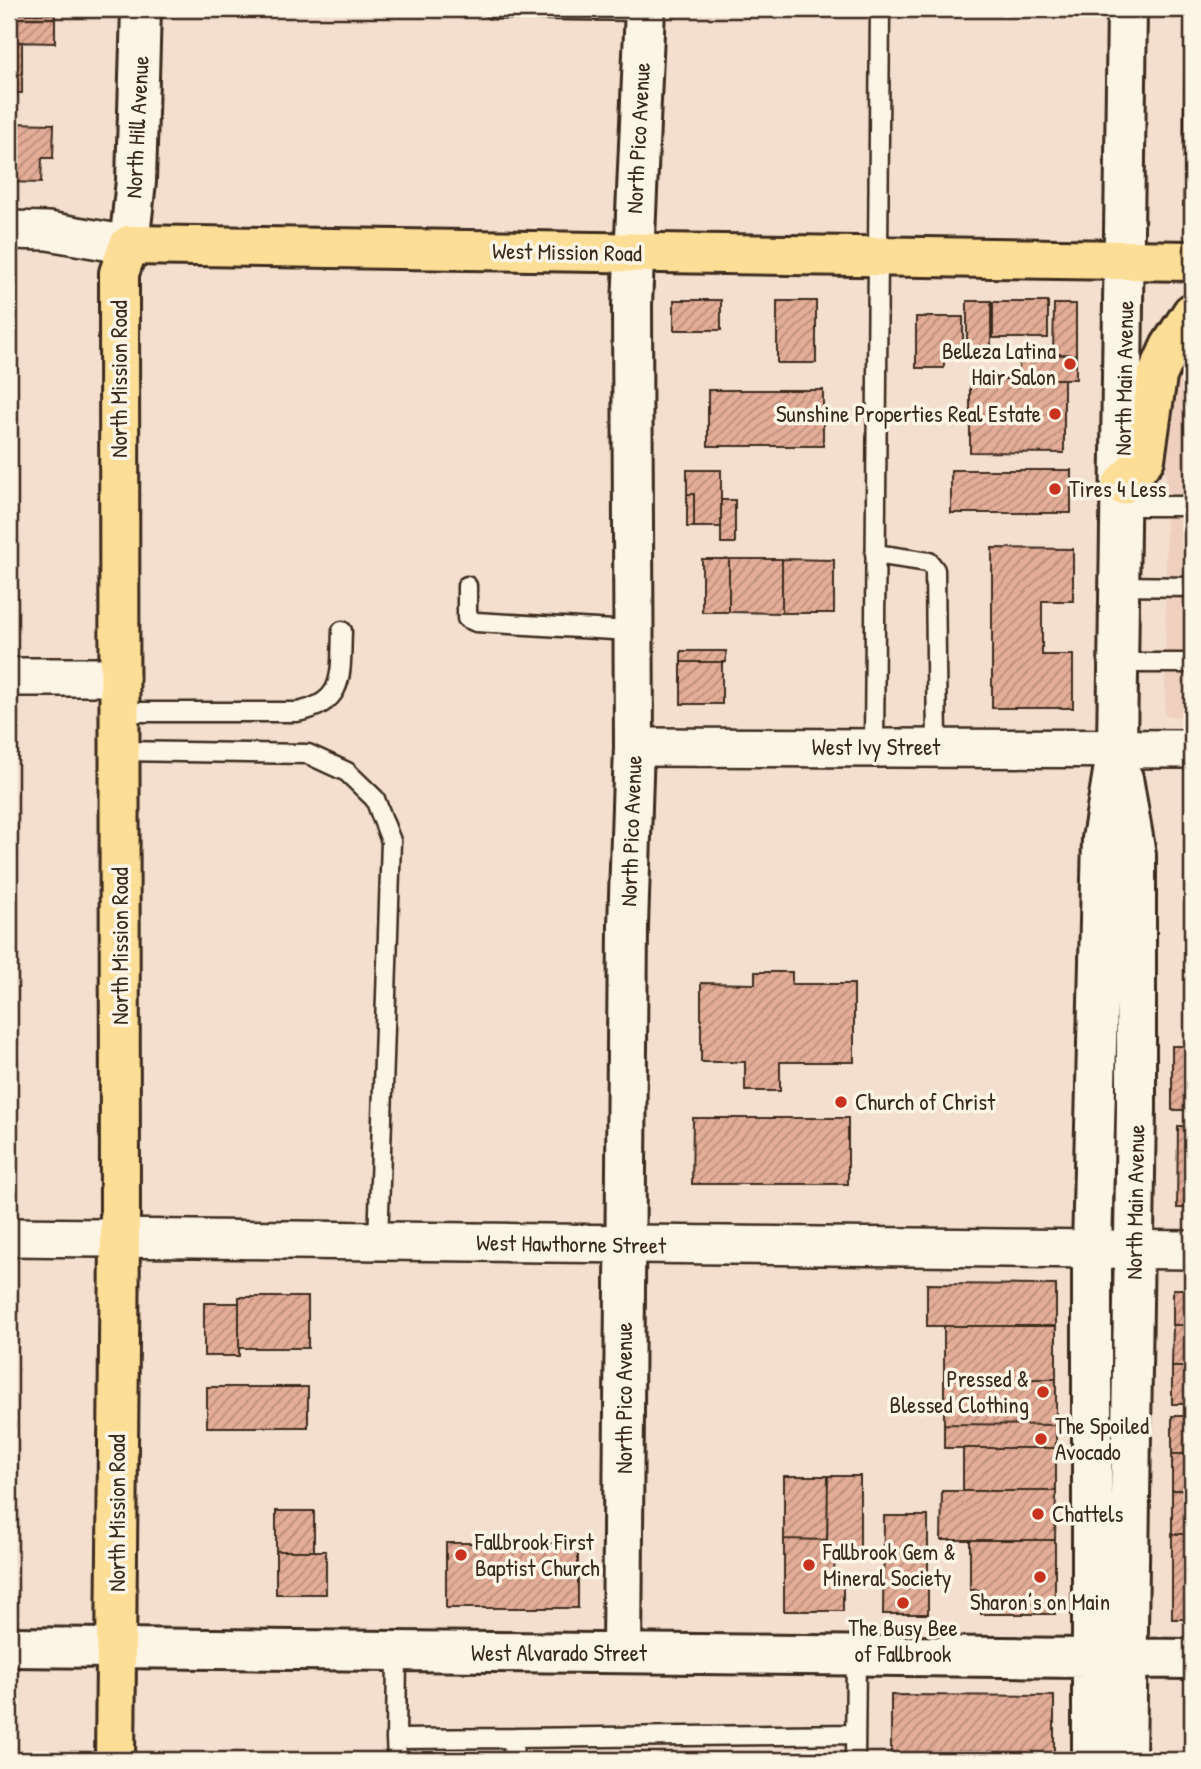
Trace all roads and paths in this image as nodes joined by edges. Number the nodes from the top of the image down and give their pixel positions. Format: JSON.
{"nodes":[{"id":1,"x":141,"y":9,"type":"edge"},
{"id":2,"x":493,"y":9,"type":"edge"},
{"id":3,"x":880,"y":9,"type":"edge"},
{"id":4,"x":1128,"y":9,"type":"edge"},
{"id":5,"x":645,"y":10,"type":"edge"},
{"id":6,"x":9,"y":230,"type":"edge"},
{"id":7,"x":129,"y":245,"type":"junction"},
{"id":8,"x":633,"y":253,"type":"junction"},
{"id":9,"x":878,"y":256,"type":"junction"},
{"id":10,"x":1126,"y":260,"type":"junction"},
{"id":11,"x":1192,"y":261,"type":"edge"},
{"id":12,"x":1192,"y":313,"type":"edge"},
{"id":13,"x":1122,"y":495,"type":"junction"},
{"id":14,"x":1192,"y":506,"type":"edge"},
{"id":15,"x":875,"y":554,"type":"junction"},
{"id":16,"x":467,"y":586,"type":"dead end"},
{"id":17,"x":1120,"y":586,"type":"junction"},
{"id":18,"x":1192,"y":587,"type":"edge"},
{"id":19,"x":342,"y":631,"type":"dead end"},
{"id":20,"x":631,"y":631,"type":"junction"},
{"id":21,"x":1119,"y":663,"type":"junction"},
{"id":22,"x":1192,"y":663,"type":"edge"},
{"id":23,"x":9,"y":677,"type":"edge"},
{"id":24,"x":120,"y":694,"type":"junction"},
{"id":25,"x":634,"y":747,"type":"junction"},
{"id":26,"x":874,"y":747,"type":"junction"},
{"id":27,"x":937,"y":747,"type":"junction"},
{"id":28,"x":1118,"y":748,"type":"junction"},
{"id":29,"x":1192,"y":749,"type":"edge"},
{"id":30,"x":120,"y":751,"type":"junction"},
{"id":31,"x":9,"y":1237,"type":"edge"},
{"id":32,"x":120,"y":1239,"type":"junction"},
{"id":33,"x":378,"y":1242,"type":"junction"},
{"id":34,"x":625,"y":1245,"type":"junction"},
{"id":35,"x":1092,"y":1249,"type":"junction"},
{"id":36,"x":1134,"y":1250,"type":"junction"},
{"id":37,"x":1192,"y":1250,"type":"edge"},
{"id":38,"x":9,"y":1647,"type":"edge"},
{"id":39,"x":116,"y":1648,"type":"junction"},
{"id":40,"x":397,"y":1653,"type":"junction"},
{"id":41,"x":622,"y":1653,"type":"junction"},
{"id":42,"x":856,"y":1656,"type":"junction"},
{"id":43,"x":1110,"y":1657,"type":"junction"},
{"id":44,"x":1192,"y":1659,"type":"edge"},
{"id":45,"x":855,"y":1734,"type":"junction"},
{"id":46,"x":515,"y":1738,"type":"junction"},
{"id":47,"x":396,"y":1739,"type":"junction"},
{"id":48,"x":115,"y":1760,"type":"edge"},
{"id":49,"x":397,"y":1760,"type":"edge"},
{"id":50,"x":512,"y":1760,"type":"edge"},
{"id":51,"x":855,"y":1760,"type":"edge"},
{"id":52,"x":1092,"y":1760,"type":"edge"},
{"id":53,"x":1126,"y":1760,"type":"edge"}],
"edges":[{"from":1,"to":7,"type":"street","name":"North Hill Avenue"},
{"from":2,"to":5,"type":"lane"},
{"from":3,"to":9,"type":"lane"},
{"from":4,"to":10,"type":"street","name":"North Main Avenue"},
{"from":5,"to":8,"type":"street","name":"North Pico Avenue"},
{"from":6,"to":7,"type":"street","name":"West Mission Road"},
{"from":7,"to":8,"type":"main road","name":"West Mission Road"},
{"from":7,"to":24,"type":"main road","name":"North Mission Road"},
{"from":8,"to":9,"type":"main road","name":"West Mission Road"},
{"from":8,"to":20,"type":"street","name":"North Pico Avenue"},
{"from":9,"to":10,"type":"main road","name":"West Mission Road"},
{"from":9,"to":15,"type":"lane"},
{"from":10,"to":11,"type":"main road","name":"West Mission Road"},
{"from":10,"to":13,"type":"street","name":"North Main Avenue"},
{"from":12,"to":13,"type":"main road"},
{"from":13,"to":14,"type":"lane"},
{"from":13,"to":17,"type":"street","name":"North Main Avenue"},
{"from":15,"to":26,"type":"lane"},
{"from":15,"to":27,"type":"lane"},
{"from":16,"to":20,"type":"lane"},
{"from":17,"to":18,"type":"lane"},
{"from":17,"to":21,"type":"street","name":"North Main Avenue"},
{"from":19,"to":24,"type":"lane"},
{"from":20,"to":25,"type":"street","name":"North Pico Avenue"},
{"from":21,"to":22,"type":"lane"},
{"from":21,"to":28,"type":"street","name":"North Main Avenue"},
{"from":23,"to":24,"type":"street"},
{"from":24,"to":30,"type":"main road","name":"North Mission Road"},
{"from":25,"to":26,"type":"street","name":"West Ivy Street"},
{"from":25,"to":34,"type":"street","name":"North Pico Avenue"},
{"from":26,"to":27,"type":"street","name":"West Ivy Street"},
{"from":27,"to":28,"type":"street","name":"West Ivy Street"},
{"from":28,"to":29,"type":"street","name":"West Ivy Street"},
{"from":28,"to":35,"type":"street","name":"North Main Avenue"},
{"from":28,"to":36,"type":"street","name":"North Main Avenue"},
{"from":30,"to":32,"type":"main road","name":"North Mission Road"},
{"from":30,"to":33,"type":"lane"},
{"from":31,"to":32,"type":"street","name":"West Hawthorne Street"},
{"from":32,"to":33,"type":"street","name":"West Hawthorne Street"},
{"from":32,"to":39,"type":"main road","name":"North Mission Road"},
{"from":33,"to":34,"type":"street","name":"West Hawthorne Street"},
{"from":34,"to":35,"type":"street","name":"West Hawthorne Street"},
{"from":34,"to":41,"type":"street","name":"North Pico Avenue"},
{"from":35,"to":36,"type":"street","name":"West Hawthorne Street"},
{"from":35,"to":43,"type":"street","name":"North Main Avenue"},
{"from":36,"to":37,"type":"street","name":"West Hawthorne Street"},
{"from":36,"to":43,"type":"street","name":"North Main Avenue"},
{"from":38,"to":39,"type":"street","name":"West Alvarado Street"},
{"from":39,"to":40,"type":"street","name":"West Alvarado Street"},
{"from":39,"to":48,"type":"main road","name":"North Mission Road"},
{"from":40,"to":41,"type":"street","name":"West Alvarado Street"},
{"from":40,"to":47,"type":"lane"},
{"from":41,"to":42,"type":"street","name":"West Alvarado Street"},
{"from":42,"to":43,"type":"street","name":"West Alvarado Street"},
{"from":42,"to":45,"type":"lane"},
{"from":43,"to":44,"type":"street","name":"West Alvarado Street"},
{"from":43,"to":52,"type":"street"},
{"from":43,"to":53,"type":"street"},
{"from":45,"to":46,"type":"lane"},
{"from":45,"to":51,"type":"lane"},
{"from":46,"to":47,"type":"lane"},
{"from":46,"to":50,"type":"lane"},
{"from":47,"to":49,"type":"lane"}]}
